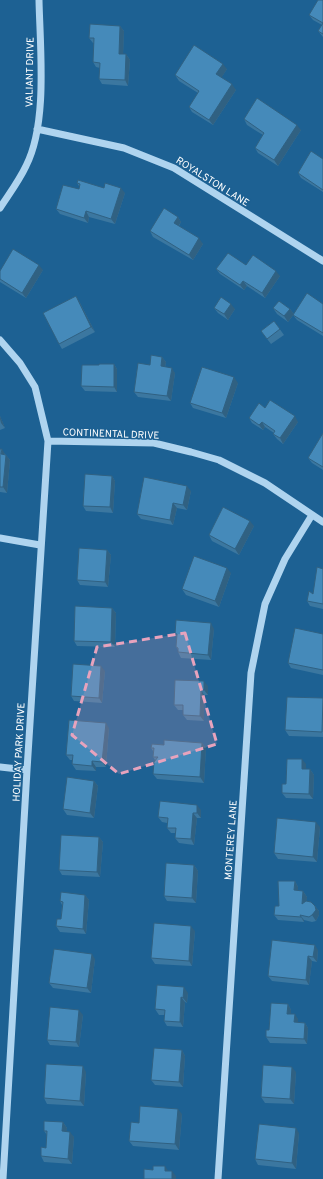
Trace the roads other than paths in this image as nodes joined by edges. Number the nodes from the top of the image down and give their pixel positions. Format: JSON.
{"nodes":[{"id":1,"x":39,"y":0,"type":"edge"},
{"id":2,"x":37,"y":129,"type":"junction"},
{"id":3,"x":0,"y":208,"type":"edge"},
{"id":4,"x":323,"y":261,"type":"edge"},
{"id":5,"x":0,"y":340,"type":"edge"},
{"id":6,"x":48,"y":441,"type":"junction"},
{"id":7,"x":312,"y":515,"type":"junction"},
{"id":8,"x":323,"y":522,"type":"edge"},
{"id":9,"x":0,"y":538,"type":"edge"},
{"id":10,"x":40,"y":545,"type":"junction"},
{"id":11,"x":0,"y":767,"type":"edge"},
{"id":12,"x":26,"y":770,"type":"junction"},
{"id":13,"x":3,"y":1179,"type":"edge"},
{"id":14,"x":218,"y":1179,"type":"edge"}],
"edges":[{"from":1,"to":2,"type":"street","name":"VALIANT DRIVE"},
{"from":2,"to":3,"type":"street","name":"VALIANT DRIVE"},
{"from":2,"to":4,"type":"street","name":"ROYALSTON LANE"},
{"from":5,"to":6,"type":"street","name":"HOLIDAY PARK DRIVE"},
{"from":6,"to":7,"type":"street","name":"CONTINENTAL DRIVE"},
{"from":6,"to":10,"type":"street","name":"HOLIDAY PARK DRIVE"},
{"from":7,"to":8,"type":"street","name":"CONTINENTAL DRIVE"},
{"from":7,"to":14,"type":"street","name":"MONTEREY LANE"},
{"from":9,"to":10,"type":"street"},
{"from":10,"to":12,"type":"street","name":"HOLIDAY PARK DRIVE"},
{"from":11,"to":12,"type":"street"},
{"from":12,"to":13,"type":"street","name":"HOLIDAY PARK DRIVE"}]}
